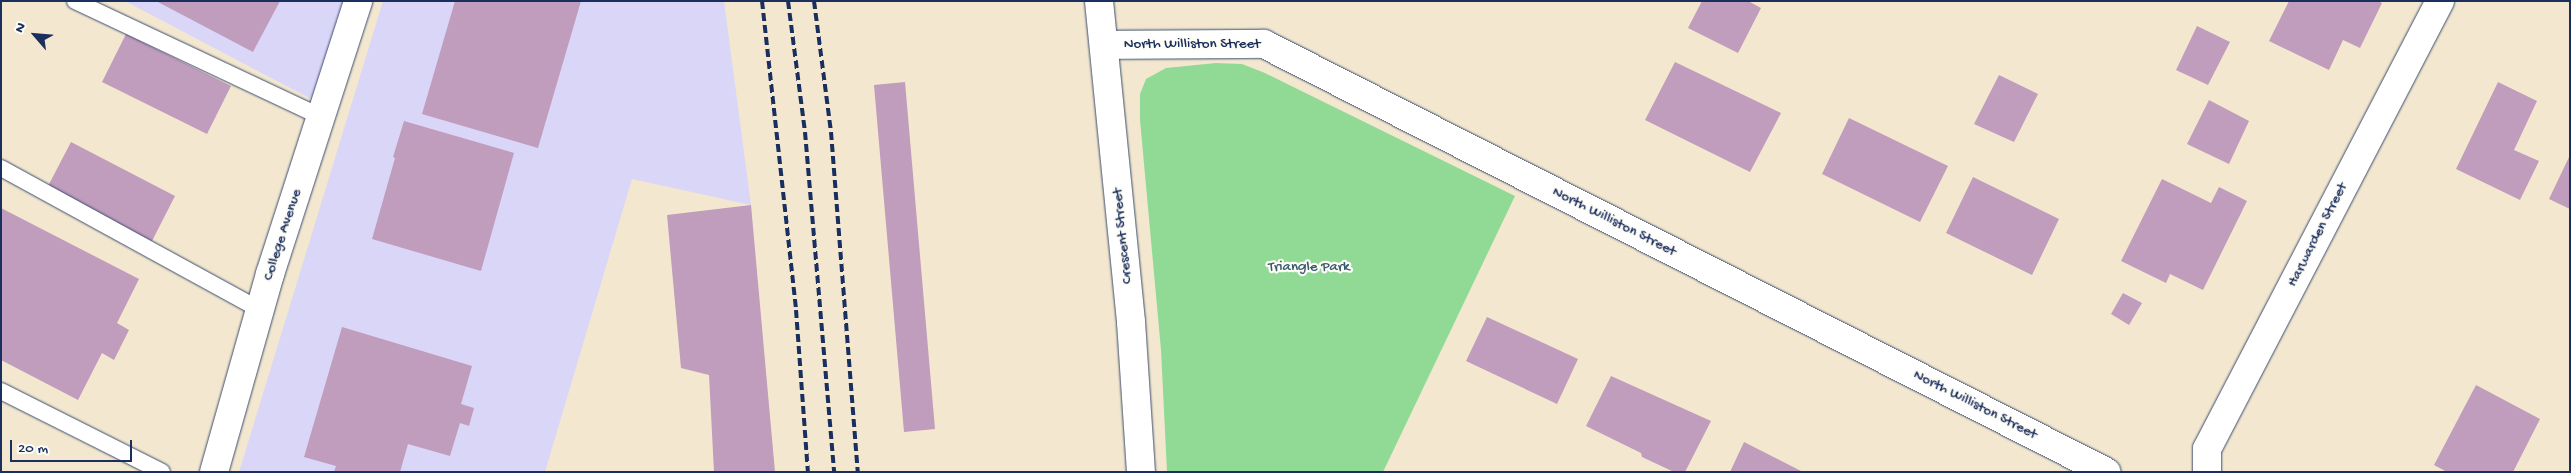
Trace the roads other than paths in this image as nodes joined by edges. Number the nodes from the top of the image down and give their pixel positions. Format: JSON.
{"nodes":[{"id":1,"x":75,"y":1,"type":"edge"},
{"id":2,"x":358,"y":1,"type":"edge"},
{"id":3,"x":1099,"y":1,"type":"edge"},
{"id":4,"x":2440,"y":1,"type":"edge"},
{"id":5,"x":1105,"y":45,"type":"junction"},
{"id":6,"x":320,"y":117,"type":"junction"},
{"id":7,"x":1,"y":168,"type":"edge"},
{"id":8,"x":260,"y":310,"type":"junction"},
{"id":9,"x":1,"y":391,"type":"edge"},
{"id":10,"x":162,"y":472,"type":"edge"},
{"id":11,"x":214,"y":472,"type":"edge"},
{"id":12,"x":1141,"y":472,"type":"edge"},
{"id":13,"x":2106,"y":472,"type":"edge"},
{"id":14,"x":2207,"y":472,"type":"edge"}],
"edges":[{"from":1,"to":6,"type":"lane"},
{"from":2,"to":6,"type":"street","name":"College Avenue"},
{"from":3,"to":5,"type":"street","name":"Crescent Street"},
{"from":4,"to":14,"type":"street","name":"Harwarden Street"},
{"from":5,"to":12,"type":"street","name":"Crescent Street"},
{"from":5,"to":13,"type":"street","name":"North Williston Street"},
{"from":6,"to":8,"type":"street","name":"College Avenue"},
{"from":7,"to":8,"type":"lane"},
{"from":8,"to":11,"type":"street","name":"College Avenue"},
{"from":9,"to":10,"type":"lane"}]}
